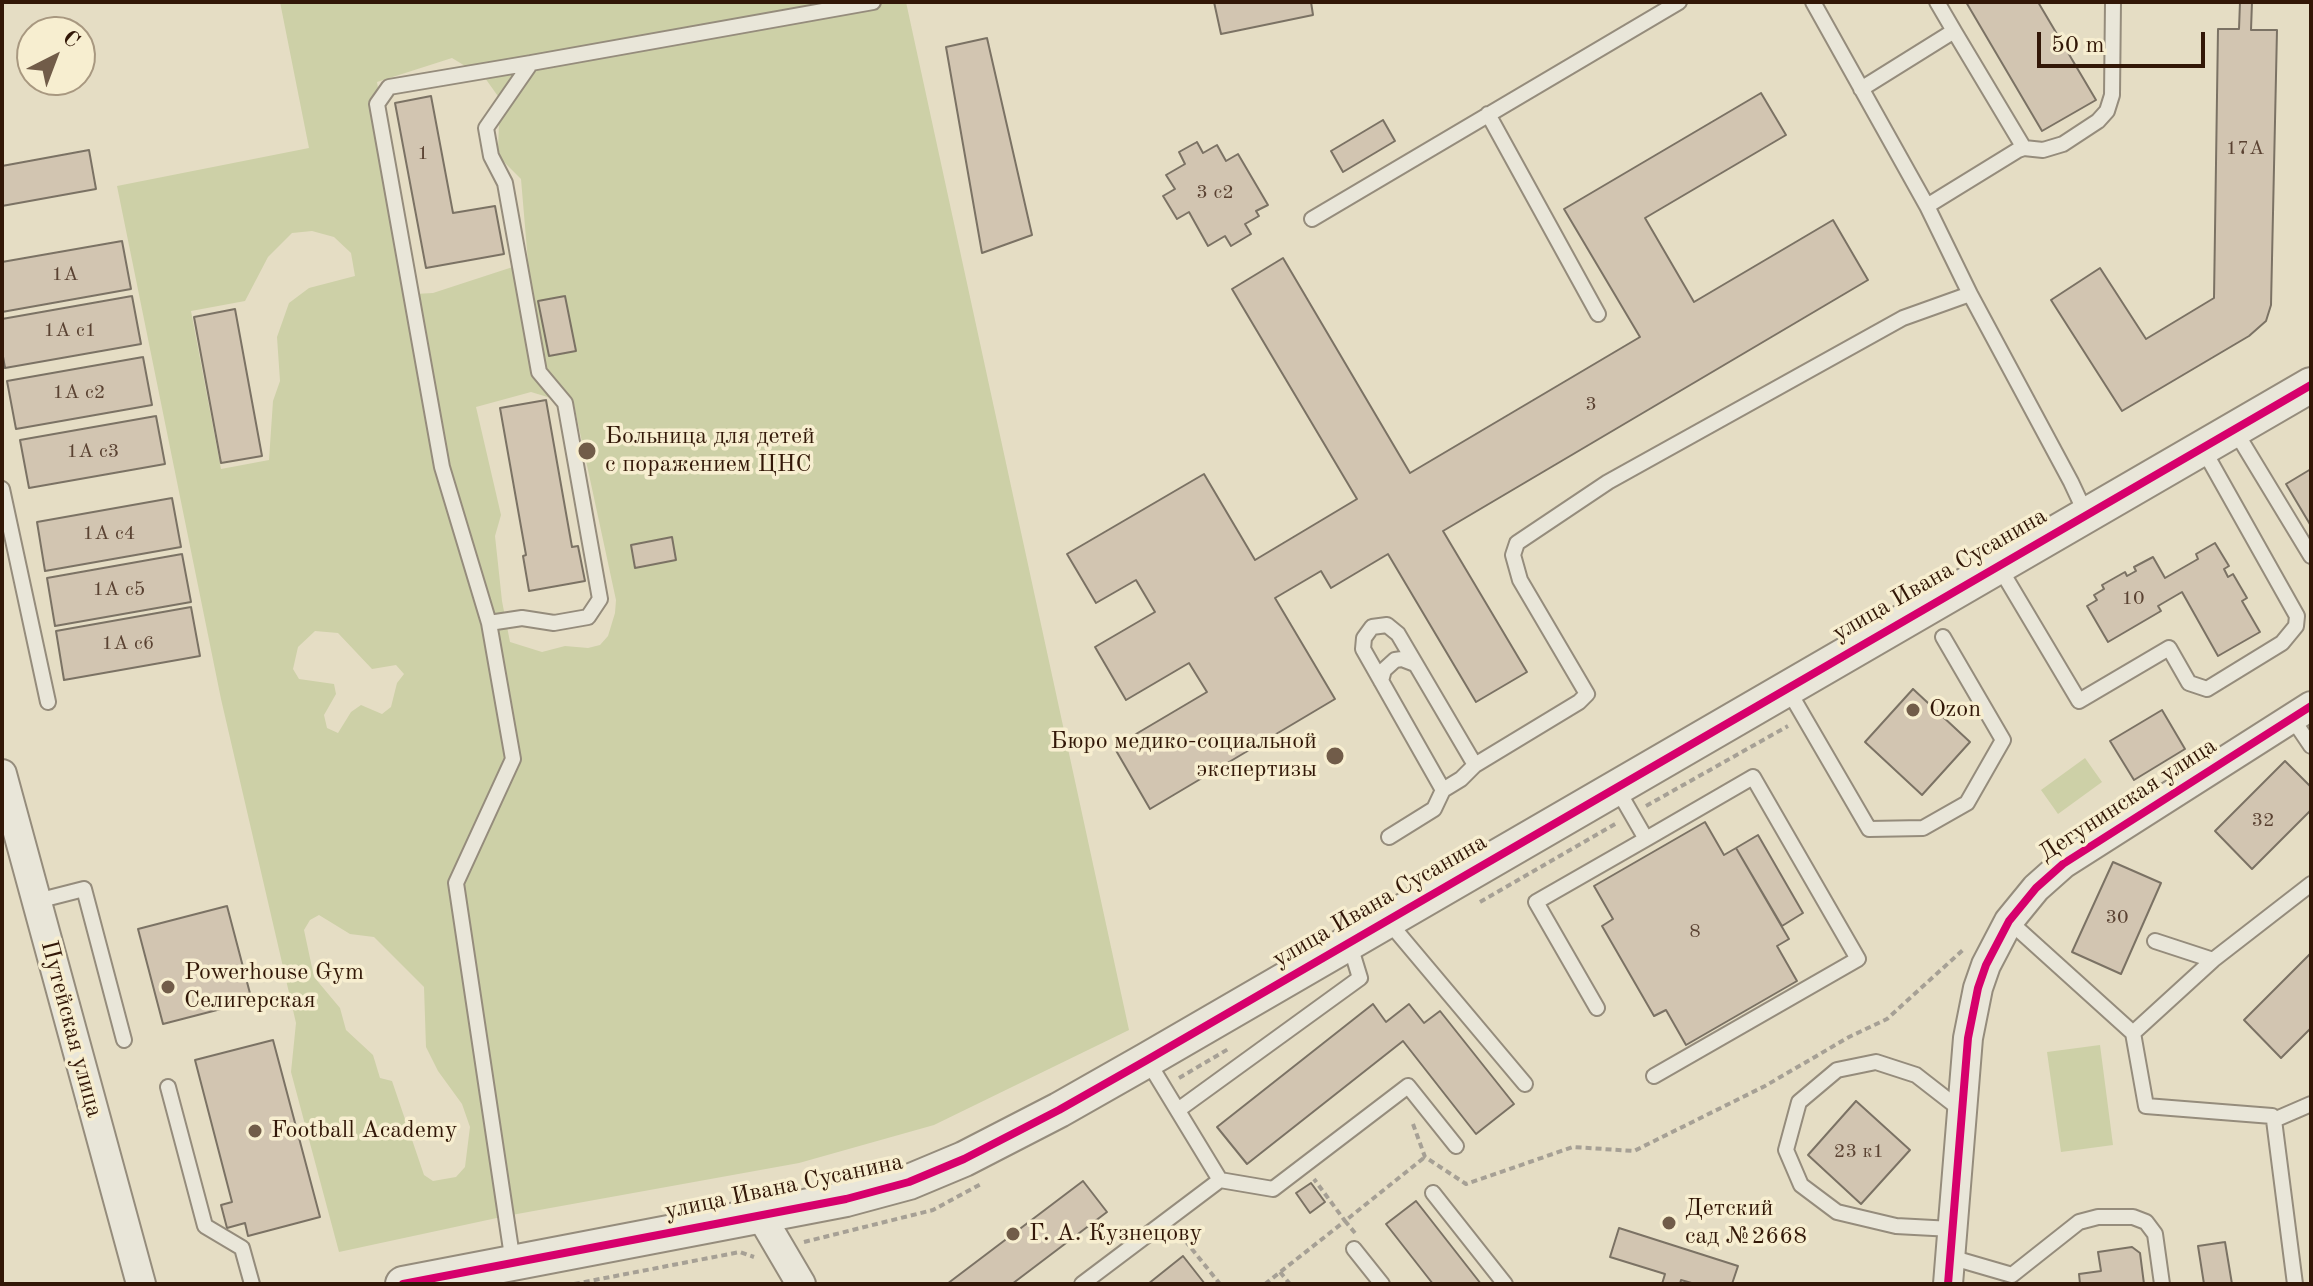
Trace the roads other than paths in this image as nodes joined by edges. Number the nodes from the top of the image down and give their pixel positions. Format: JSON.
{"nodes":[{"id":1,"x":873,"y":2,"type":"edge"},
{"id":2,"x":1679,"y":2,"type":"edge"},
{"id":3,"x":1813,"y":2,"type":"edge"},
{"id":4,"x":1937,"y":2,"type":"edge"},
{"id":5,"x":2113,"y":2,"type":"edge"},
{"id":6,"x":1954,"y":31,"type":"junction"},
{"id":7,"x":531,"y":63,"type":"junction"},
{"id":8,"x":1861,"y":89,"type":"junction"},
{"id":9,"x":1488,"y":114,"type":"junction"},
{"id":10,"x":2024,"y":148,"type":"junction"},
{"id":11,"x":1927,"y":206,"type":"junction"},
{"id":12,"x":1312,"y":219,"type":"dead end"},
{"id":13,"x":1970,"y":294,"type":"junction"},
{"id":14,"x":1598,"y":314,"type":"dead end"},
{"id":15,"x":2311,"y":385,"type":"edge"},
{"id":16,"x":2234,"y":428,"type":"junction"},
{"id":17,"x":2202,"y":447,"type":"junction"},
{"id":18,"x":2,"y":489,"type":"edge"},
{"id":19,"x":2086,"y":514,"type":"junction"},
{"id":20,"x":5,"y":521,"type":"edge"},
{"id":21,"x":2311,"y":556,"type":"edge"},
{"id":22,"x":1998,"y":564,"type":"junction"},
{"id":23,"x":489,"y":623,"type":"junction"},
{"id":24,"x":1943,"y":637,"type":"dead end"},
{"id":25,"x":1415,"y":664,"type":"junction"},
{"id":26,"x":1381,"y":681,"type":"junction"},
{"id":27,"x":1787,"y":687,"type":"junction"},
{"id":28,"x":48,"y":702,"type":"dead end"},
{"id":29,"x":2302,"y":712,"type":"edge"},
{"id":30,"x":2311,"y":746,"type":"edge"},
{"id":31,"x":1475,"y":765,"type":"junction"},
{"id":32,"x":2,"y":774,"type":"edge"},
{"id":33,"x":1616,"y":787,"type":"junction"},
{"id":34,"x":1443,"y":790,"type":"junction"},
{"id":35,"x":1389,"y":837,"type":"dead end"},
{"id":36,"x":1646,"y":839,"type":"junction"},
{"id":37,"x":2311,"y":884,"type":"edge"},
{"id":38,"x":37,"y":901,"type":"junction"},
{"id":39,"x":1387,"y":920,"type":"junction"},
{"id":40,"x":2009,"y":921,"type":"junction"},
{"id":41,"x":2155,"y":941,"type":"dead end"},
{"id":42,"x":1349,"y":942,"type":"junction"},
{"id":43,"x":2213,"y":960,"type":"junction"},
{"id":44,"x":1597,"y":1008,"type":"dead end"},
{"id":45,"x":2133,"y":1033,"type":"junction"},
{"id":46,"x":124,"y":1040,"type":"dead end"},
{"id":47,"x":1147,"y":1060,"type":"junction"},
{"id":48,"x":1654,"y":1076,"type":"dead end"},
{"id":49,"x":1525,"y":1084,"type":"dead end"},
{"id":50,"x":168,"y":1087,"type":"dead end"},
{"id":51,"x":2311,"y":1104,"type":"edge"},
{"id":52,"x":1178,"y":1110,"type":"junction"},
{"id":53,"x":1961,"y":1110,"type":"junction"},
{"id":54,"x":2274,"y":1120,"type":"junction"},
{"id":55,"x":1456,"y":1146,"type":"dead end"},
{"id":56,"x":1220,"y":1180,"type":"junction"},
{"id":57,"x":1433,"y":1193,"type":"dead end"},
{"id":58,"x":761,"y":1216,"type":"junction"},
{"id":59,"x":1952,"y":1229,"type":"junction"},
{"id":60,"x":1358,"y":1245,"type":"road end"},
{"id":61,"x":513,"y":1263,"type":"junction"},
{"id":62,"x":1949,"y":1270,"type":"edge"},
{"id":63,"x":2012,"y":1279,"type":"edge"},
{"id":64,"x":438,"y":1281,"type":"edge"},
{"id":65,"x":141,"y":1284,"type":"edge"},
{"id":66,"x":252,"y":1284,"type":"edge"},
{"id":67,"x":403,"y":1284,"type":"edge"},
{"id":68,"x":801,"y":1284,"type":"edge"},
{"id":69,"x":1082,"y":1284,"type":"edge"},
{"id":70,"x":1382,"y":1284,"type":"edge"},
{"id":71,"x":1505,"y":1284,"type":"edge"},
{"id":72,"x":2162,"y":1284,"type":"edge"},
{"id":73,"x":2295,"y":1284,"type":"edge"}],
"edges":[{"from":1,"to":7,"type":"lane"},
{"from":2,"to":9,"type":"lane"},
{"from":3,"to":8,"type":"lane"},
{"from":4,"to":6,"type":"lane"},
{"from":5,"to":10,"type":"lane"},
{"from":6,"to":8,"type":"lane"},
{"from":6,"to":10,"type":"lane"},
{"from":7,"to":23,"type":"lane"},
{"from":7,"to":23,"type":"lane"},
{"from":8,"to":11,"type":"lane"},
{"from":9,"to":12,"type":"lane"},
{"from":9,"to":14,"type":"lane"},
{"from":10,"to":11,"type":"lane"},
{"from":11,"to":13,"type":"lane"},
{"from":13,"to":19,"type":"lane"},
{"from":13,"to":31,"type":"lane"},
{"from":15,"to":16,"type":"street","name":"улица Ивана Сусанина"},
{"from":16,"to":17,"type":"street","name":"улица Ивана Сусанина"},
{"from":16,"to":21,"type":"lane"},
{"from":17,"to":19,"type":"street","name":"улица Ивана Сусанина"},
{"from":17,"to":22,"type":"lane"},
{"from":18,"to":20,"type":"lane"},
{"from":19,"to":22,"type":"street","name":"улица Ивана Сусанина"},
{"from":20,"to":28,"type":"lane"},
{"from":22,"to":27,"type":"street","name":"улица Ивана Сусанина"},
{"from":23,"to":61,"type":"lane"},
{"from":24,"to":27,"type":"lane"},
{"from":25,"to":26,"type":"lane"},
{"from":25,"to":26,"type":"lane"},
{"from":25,"to":31,"type":"lane"},
{"from":26,"to":34,"type":"lane"},
{"from":27,"to":33,"type":"street","name":"улица Ивана Сусанина"},
{"from":29,"to":30,"type":"lane"},
{"from":29,"to":40,"type":"street","name":"Дегунинская улица"},
{"from":31,"to":34,"type":"lane"},
{"from":32,"to":38,"type":"street","name":"Путейская улица"},
{"from":33,"to":36,"type":"lane"},
{"from":33,"to":39,"type":"street","name":"улица Ивана Сусанина"},
{"from":34,"to":35,"type":"lane"},
{"from":36,"to":44,"type":"lane"},
{"from":36,"to":48,"type":"lane"},
{"from":37,"to":43,"type":"lane"},
{"from":38,"to":46,"type":"lane"},
{"from":38,"to":65,"type":"street","name":"Путейская улица"},
{"from":39,"to":42,"type":"street","name":"улица Ивана Сусанина"},
{"from":39,"to":49,"type":"lane"},
{"from":40,"to":45,"type":"lane"},
{"from":40,"to":53,"type":"street","name":"Дегунинская улица"},
{"from":41,"to":43,"type":"lane"},
{"from":42,"to":47,"type":"street","name":"улица Ивана Сусанина"},
{"from":42,"to":52,"type":"lane"},
{"from":43,"to":45,"type":"lane"},
{"from":45,"to":54,"type":"lane"},
{"from":47,"to":52,"type":"lane"},
{"from":47,"to":58,"type":"street","name":"улица Ивана Сусанина"},
{"from":50,"to":66,"type":"lane"},
{"from":51,"to":54,"type":"lane"},
{"from":52,"to":56,"type":"lane"},
{"from":53,"to":59,"type":"street","name":"Дегунинская улица"},
{"from":53,"to":59,"type":"lane"},
{"from":54,"to":73,"type":"lane"},
{"from":55,"to":56,"type":"lane"},
{"from":56,"to":69,"type":"lane"},
{"from":57,"to":71,"type":"lane"},
{"from":58,"to":61,"type":"street","name":"улица Ивана Сусанина"},
{"from":58,"to":68,"type":"street"},
{"from":59,"to":62,"type":"street","name":"Дегунинская улица"},
{"from":60,"to":70,"type":"lane"},
{"from":61,"to":64,"type":"street","name":"улица Ивана Сусанина"},
{"from":62,"to":63,"type":"lane"},
{"from":63,"to":72,"type":"lane"},
{"from":64,"to":67,"type":"street","name":"улица Ивана Сусанина"}]}
